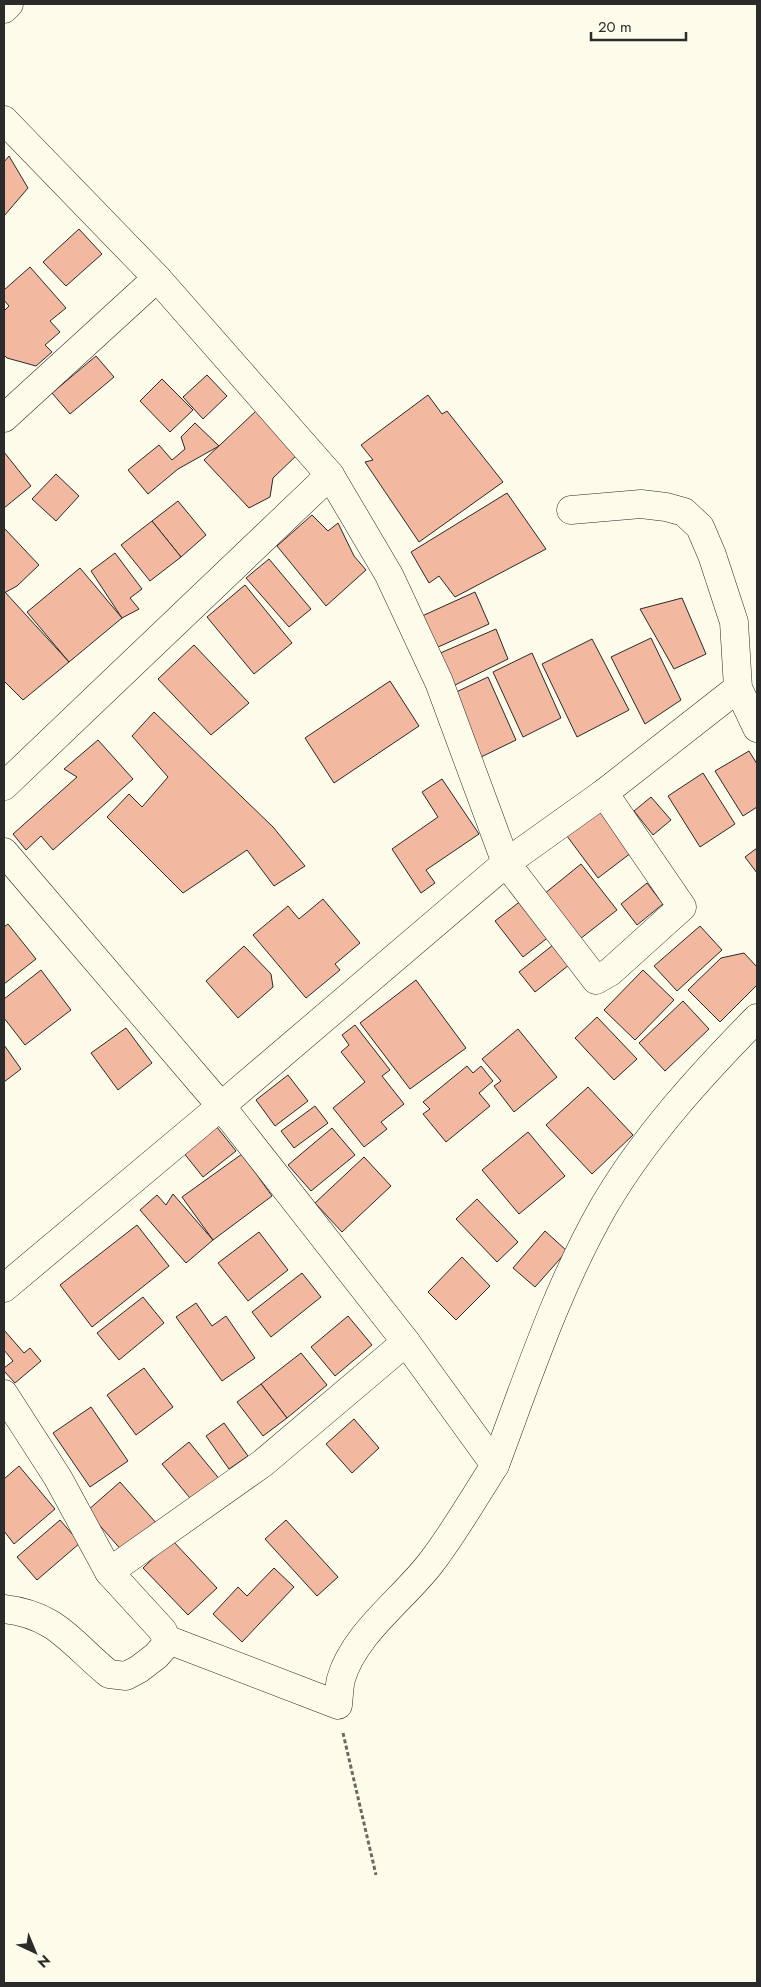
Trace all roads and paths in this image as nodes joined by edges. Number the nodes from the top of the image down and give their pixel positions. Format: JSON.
{"nodes":[{"id":1,"x":9,"y":4,"type":"edge"},
{"id":2,"x":4,"y":10,"type":"edge"},
{"id":3,"x":4,"y":120,"type":"edge"},
{"id":4,"x":157,"y":278,"type":"junction"},
{"id":5,"x":4,"y":418,"type":"edge"},
{"id":6,"x":330,"y":475,"type":"junction"},
{"id":7,"x":571,"y":510,"type":"dead end"},
{"id":8,"x":738,"y":688,"type":"junction"},
{"id":9,"x":757,"y":728,"type":"edge"},
{"id":10,"x":4,"y":786,"type":"edge"},
{"id":11,"x":604,"y":793,"type":"junction"},
{"id":12,"x":4,"y":852,"type":"edge"},
{"id":13,"x":506,"y":863,"type":"junction"},
{"id":14,"x":757,"y":1018,"type":"edge"},
{"id":15,"x":221,"y":1106,"type":"junction"},
{"id":16,"x":4,"y":1288,"type":"edge"},
{"id":17,"x":406,"y":1342,"type":"junction"},
{"id":18,"x":4,"y":1394,"type":"edge"},
{"id":19,"x":494,"y":1465,"type":"junction"},
{"id":20,"x":109,"y":1572,"type":"junction"},
{"id":21,"x":4,"y":1610,"type":"edge"},
{"id":22,"x":166,"y":1639,"type":"junction"},
{"id":23,"x":338,"y":1706,"type":"junction"},
{"id":24,"x":376,"y":1875,"type":"dead end"}],
"edges":[{"from":1,"to":2,"type":"street"},
{"from":3,"to":4,"type":"street"},
{"from":4,"to":5,"type":"street"},
{"from":4,"to":6,"type":"street"},
{"from":6,"to":10,"type":"street"},
{"from":6,"to":13,"type":"street"},
{"from":7,"to":8,"type":"street"},
{"from":8,"to":9,"type":"street"},
{"from":8,"to":11,"type":"street"},
{"from":11,"to":13,"type":"street"},
{"from":11,"to":13,"type":"street"},
{"from":12,"to":15,"type":"street"},
{"from":13,"to":15,"type":"street"},
{"from":14,"to":19,"type":"street"},
{"from":15,"to":16,"type":"street"},
{"from":15,"to":17,"type":"street"},
{"from":17,"to":19,"type":"street"},
{"from":17,"to":20,"type":"street"},
{"from":18,"to":20,"type":"street"},
{"from":19,"to":23,"type":"street"},
{"from":20,"to":22,"type":"street"},
{"from":21,"to":22,"type":"street"},
{"from":22,"to":23,"type":"street"},
{"from":23,"to":24,"type":"path"}]}
